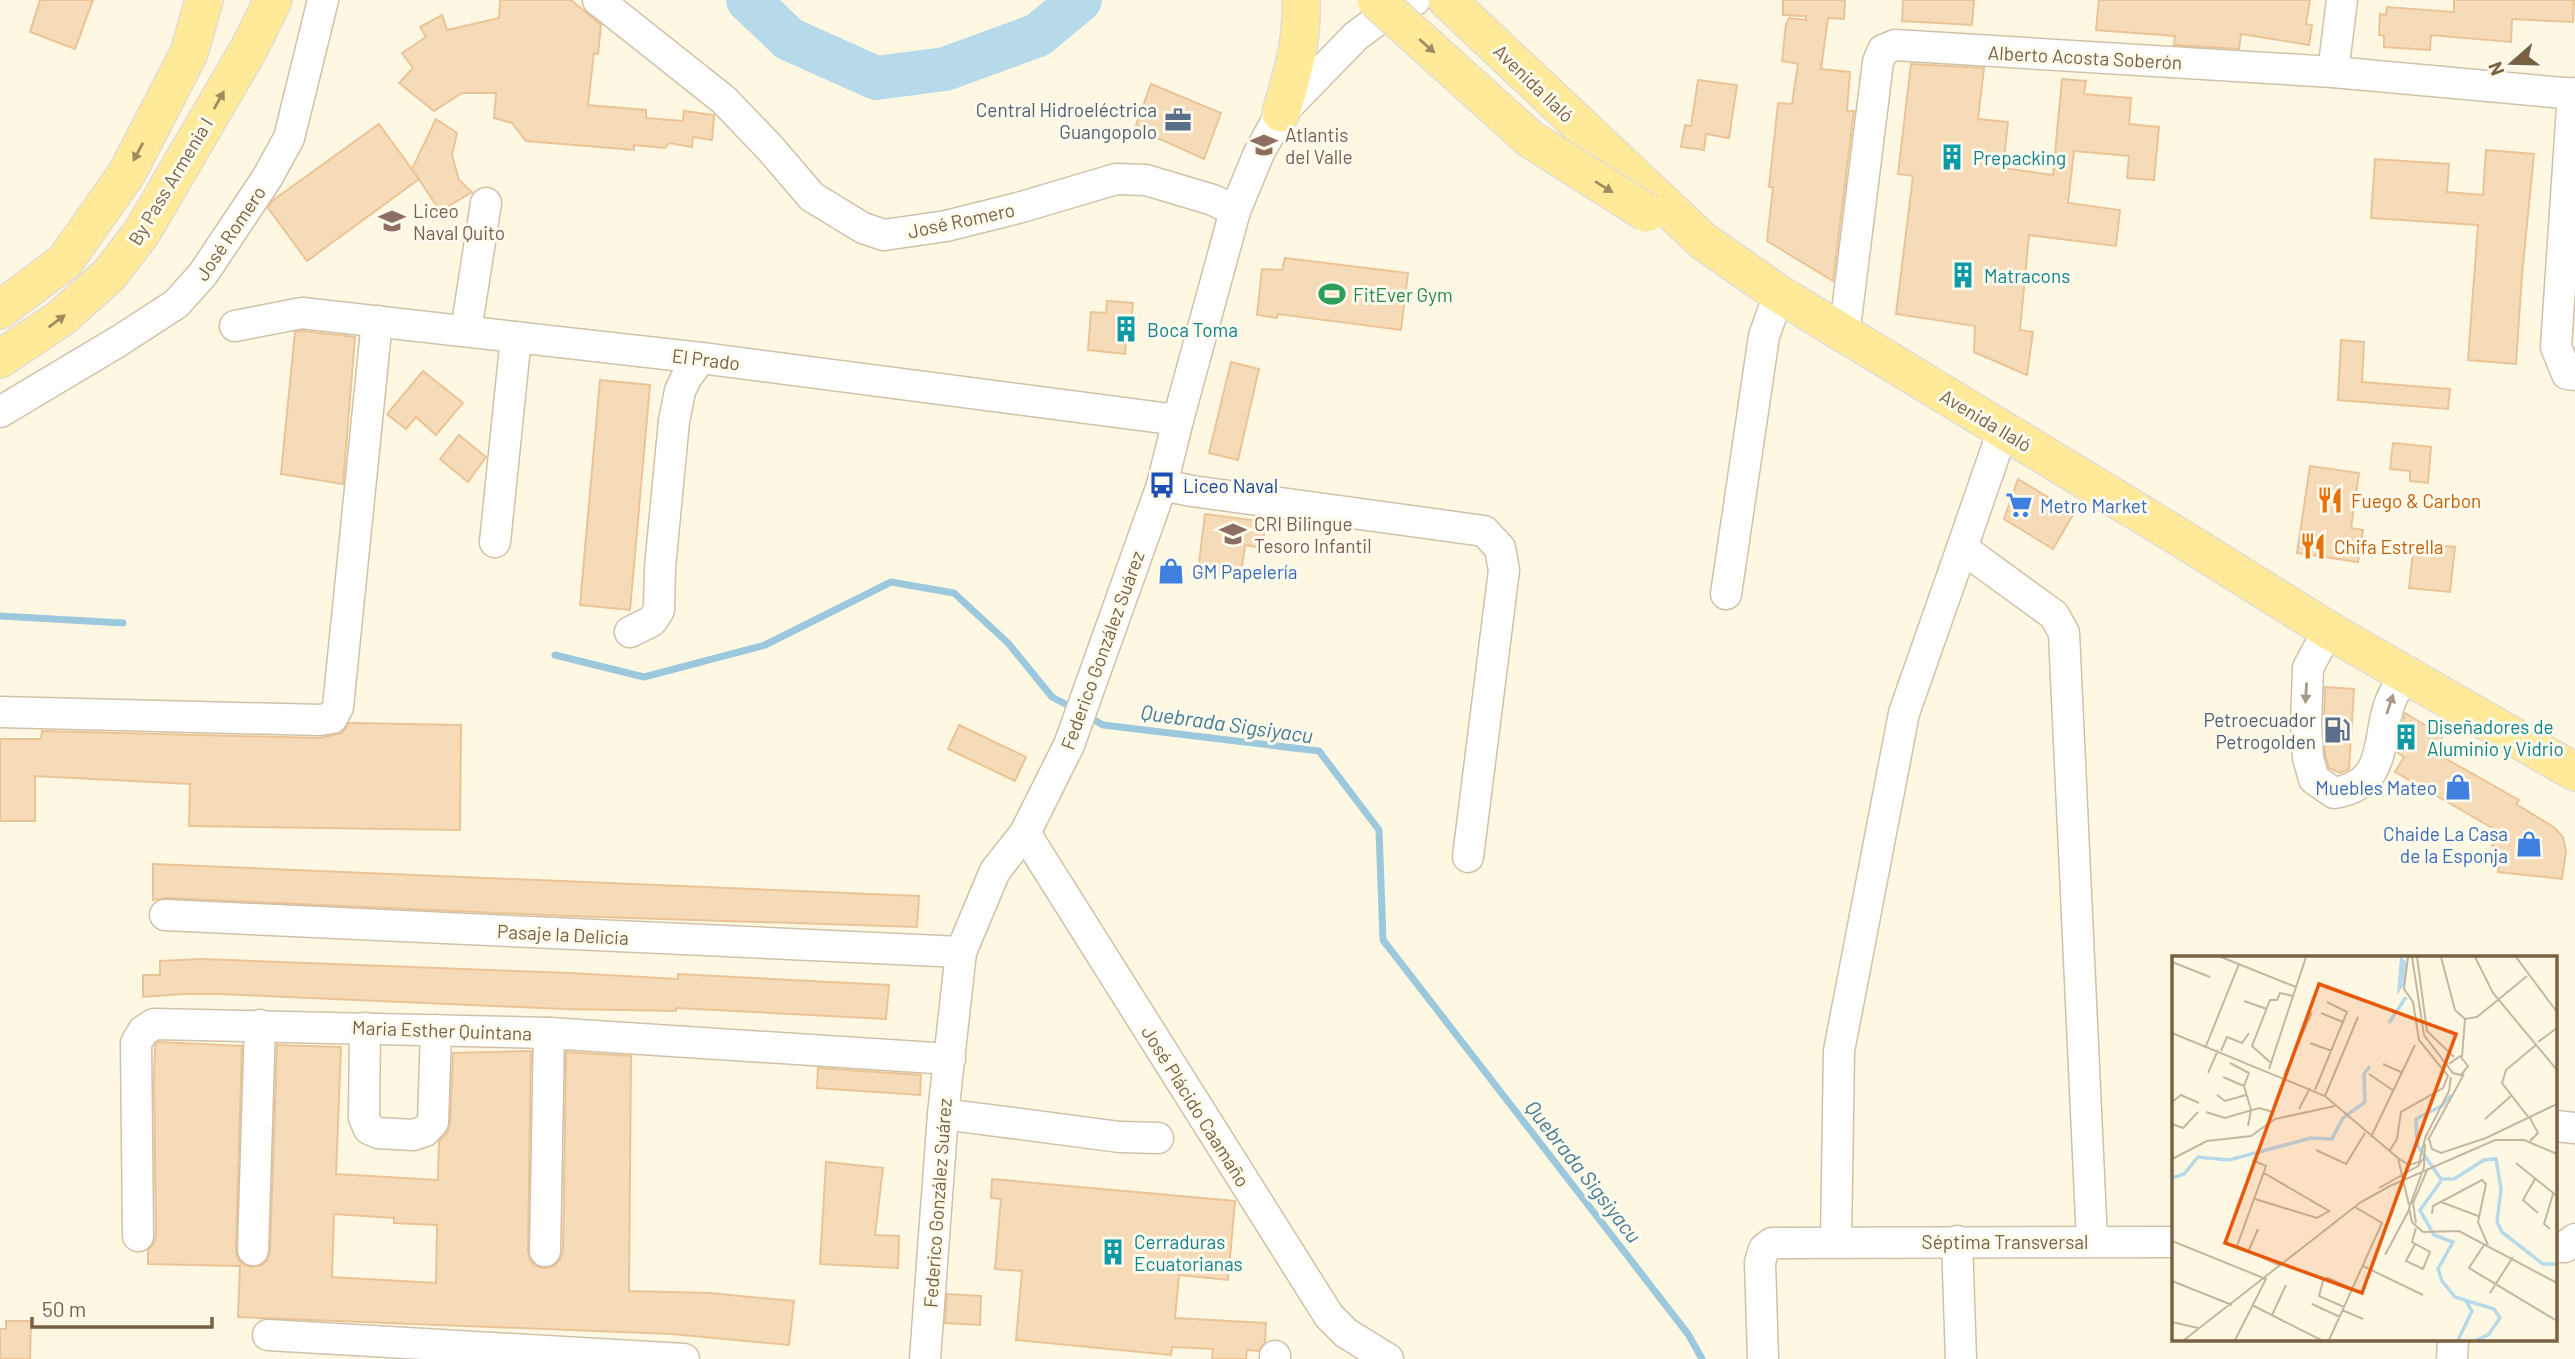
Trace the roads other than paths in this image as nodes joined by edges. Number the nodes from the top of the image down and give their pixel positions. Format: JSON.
{"nodes":[{"id":1,"x":204,"y":0,"type":"edge"},
{"id":2,"x":273,"y":0,"type":"edge"},
{"id":3,"x":323,"y":0,"type":"edge"},
{"id":4,"x":598,"y":0,"type":"edge"},
{"id":5,"x":1301,"y":0,"type":"edge"},
{"id":6,"x":1376,"y":0,"type":"edge"},
{"id":7,"x":1415,"y":0,"type":"edge"},
{"id":8,"x":1447,"y":0,"type":"edge"},
{"id":9,"x":2342,"y":0,"type":"edge"},
{"id":10,"x":2333,"y":72,"type":"junction"},
{"id":11,"x":2574,"y":94,"type":"edge"},
{"id":12,"x":1280,"y":113,"type":"junction"},
{"id":13,"x":485,"y":203,"type":"dead end"},
{"id":14,"x":1235,"y":211,"type":"junction"},
{"id":15,"x":1703,"y":241,"type":"junction"},
{"id":16,"x":1779,"y":294,"type":"junction"},
{"id":17,"x":0,"y":310,"type":"edge"},
{"id":18,"x":377,"y":321,"type":"junction"},
{"id":19,"x":235,"y":326,"type":"dead end"},
{"id":20,"x":467,"y":331,"type":"junction"},
{"id":21,"x":1844,"y":336,"type":"junction"},
{"id":22,"x":516,"y":337,"type":"junction"},
{"id":23,"x":701,"y":358,"type":"junction"},
{"id":24,"x":0,"y":359,"type":"edge"},
{"id":25,"x":2575,"y":374,"type":"edge"},
{"id":26,"x":0,"y":412,"type":"edge"},
{"id":27,"x":1178,"y":419,"type":"junction"},
{"id":28,"x":2003,"y":430,"type":"junction"},
{"id":29,"x":1162,"y":485,"type":"junction"},
{"id":30,"x":495,"y":542,"type":"dead end"},
{"id":31,"x":1962,"y":548,"type":"junction"},
{"id":32,"x":1726,"y":594,"type":"dead end"},
{"id":33,"x":2328,"y":630,"type":"junction"},
{"id":34,"x":630,"y":632,"type":"dead end"},
{"id":35,"x":2408,"y":676,"type":"junction"},
{"id":36,"x":0,"y":712,"type":"edge"},
{"id":37,"x":2575,"y":772,"type":"edge"},
{"id":38,"x":1025,"y":833,"type":"junction"},
{"id":39,"x":1468,"y":857,"type":"dead end"},
{"id":40,"x":165,"y":915,"type":"dead end"},
{"id":41,"x":961,"y":952,"type":"junction"},
{"id":42,"x":260,"y":1025,"type":"junction"},
{"id":43,"x":365,"y":1028,"type":"junction"},
{"id":44,"x":436,"y":1030,"type":"junction"},
{"id":45,"x":549,"y":1033,"type":"junction"},
{"id":46,"x":950,"y":1059,"type":"junction"},
{"id":47,"x":943,"y":1114,"type":"junction"},
{"id":48,"x":1158,"y":1138,"type":"dead end"},
{"id":49,"x":138,"y":1236,"type":"dead end"},
{"id":50,"x":2575,"y":1239,"type":"edge"},
{"id":51,"x":1836,"y":1241,"type":"junction"},
{"id":52,"x":1957,"y":1241,"type":"junction"},
{"id":53,"x":2092,"y":1241,"type":"junction"},
{"id":54,"x":2172,"y":1242,"type":"edge"},
{"id":55,"x":2558,"y":1247,"type":"edge"},
{"id":56,"x":253,"y":1250,"type":"dead end"},
{"id":57,"x":545,"y":1251,"type":"dead end"},
{"id":58,"x":268,"y":1335,"type":"dead end"},
{"id":59,"x":684,"y":1359,"type":"edge"},
{"id":60,"x":925,"y":1359,"type":"edge"},
{"id":61,"x":1388,"y":1359,"type":"edge"},
{"id":62,"x":1763,"y":1359,"type":"edge"},
{"id":63,"x":1961,"y":1359,"type":"edge"}],
"edges":[{"from":1,"to":17,"type":"main road","one_way":true},
{"from":24,"to":2,"type":"main road","name":"By Pass Armenia I","one_way":true},
{"from":3,"to":26,"type":"street","name":"José Romero"},
{"from":4,"to":14,"type":"street","name":"José Romero"},
{"from":5,"to":12,"type":"main road"},
{"from":6,"to":15,"type":"main road","one_way":true,"bridge":true},
{"from":7,"to":12,"type":"street","name":"Federico González Suárez"},
{"from":8,"to":15,"type":"main road","name":"Avenida Ilaló"},
{"from":9,"to":10,"type":"street"},
{"from":10,"to":11,"type":"street","name":"Alberto Acosta Soberón"},
{"from":10,"to":21,"type":"street","name":"Alberto Acosta Soberón"},
{"from":11,"to":25,"type":"street"},
{"from":12,"to":14,"type":"street","name":"Federico González Suárez"},
{"from":13,"to":20,"type":"street"},
{"from":14,"to":27,"type":"street","name":"Federico González Suárez"},
{"from":15,"to":16,"type":"main road","name":"Avenida Ilaló"},
{"from":16,"to":21,"type":"main road","name":"Avenida Ilaló"},
{"from":16,"to":32,"type":"street"},
{"from":18,"to":19,"type":"street","name":"El Prado"},
{"from":18,"to":20,"type":"street","name":"El Prado"},
{"from":18,"to":36,"type":"street"},
{"from":20,"to":22,"type":"street","name":"El Prado"},
{"from":21,"to":28,"type":"main road","name":"Avenida Ilaló"},
{"from":22,"to":23,"type":"street","name":"El Prado"},
{"from":22,"to":30,"type":"street"},
{"from":23,"to":27,"type":"street","name":"El Prado"},
{"from":23,"to":34,"type":"street"},
{"from":27,"to":29,"type":"street","name":"Federico González Suárez"},
{"from":28,"to":31,"type":"street"},
{"from":28,"to":33,"type":"main road","name":"Avenida Ilaló"},
{"from":29,"to":38,"type":"street","name":"Federico González Suárez"},
{"from":29,"to":39,"type":"street"},
{"from":31,"to":51,"type":"street"},
{"from":31,"to":53,"type":"street"},
{"from":33,"to":35,"type":"main road","name":"Avenida Ilaló"},
{"from":33,"to":35,"type":"street","one_way":true},
{"from":35,"to":37,"type":"main road","name":"Avenida Ilaló"},
{"from":38,"to":41,"type":"street","name":"Federico González Suárez"},
{"from":38,"to":61,"type":"street","name":"José Plácido Caamaño"},
{"from":40,"to":41,"type":"street","name":"Pasaje la Delicia"},
{"from":41,"to":46,"type":"street","name":"Federico González Suárez"},
{"from":42,"to":43,"type":"street","name":"Maria Esther Quintana"},
{"from":42,"to":49,"type":"street","name":"Maria Esther Quintana"},
{"from":42,"to":56,"type":"street"},
{"from":43,"to":44,"type":"street","name":"Maria Esther Quintana"},
{"from":43,"to":44,"type":"street"},
{"from":44,"to":45,"type":"street","name":"Maria Esther Quintana"},
{"from":45,"to":46,"type":"street","name":"Maria Esther Quintana"},
{"from":45,"to":57,"type":"street"},
{"from":46,"to":47,"type":"street","name":"Federico González Suárez"},
{"from":47,"to":48,"type":"street"},
{"from":47,"to":60,"type":"street","name":"Federico González Suárez"},
{"from":50,"to":55,"type":"street"},
{"from":51,"to":52,"type":"street","name":"Séptima Transversal"},
{"from":51,"to":62,"type":"street","name":"Séptima Transversal"},
{"from":52,"to":53,"type":"street","name":"Séptima Transversal"},
{"from":52,"to":63,"type":"street"},
{"from":53,"to":54,"type":"street","name":"Séptima Transversal"},
{"from":58,"to":59,"type":"street"}]}
